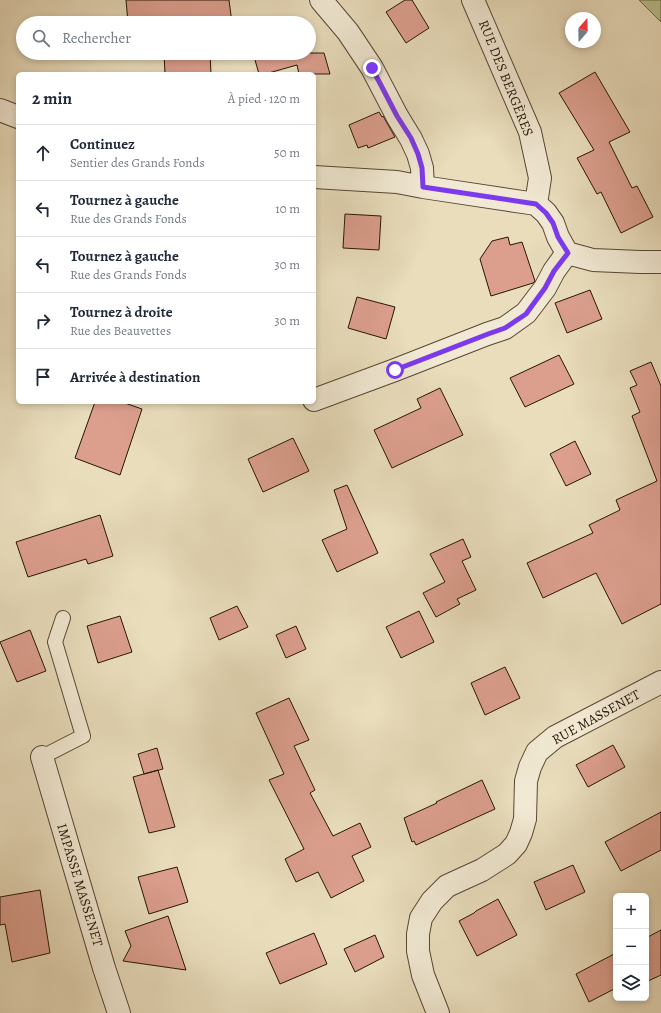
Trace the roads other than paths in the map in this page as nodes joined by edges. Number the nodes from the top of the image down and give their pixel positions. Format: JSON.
{"nodes":[{"id":1,"x":321,"y":0,"type":"edge"},
{"id":2,"x":473,"y":0,"type":"edge"},
{"id":3,"x":0,"y":110,"type":"edge"},
{"id":4,"x":16,"y":116,"type":"edge"},
{"id":5,"x":316,"y":177,"type":"edge"},
{"id":6,"x":423,"y":187,"type":"junction"},
{"id":7,"x":536,"y":204,"type":"junction"},
{"id":8,"x":568,"y":253,"type":"junction"},
{"id":9,"x":661,"y":262,"type":"edge"},
{"id":10,"x":316,"y":399,"type":"edge"},
{"id":11,"x":63,"y":618,"type":"dead end"},
{"id":12,"x":661,"y":682,"type":"edge"},
{"id":13,"x":42,"y":757,"type":"joint"},
{"id":14,"x":119,"y":1013,"type":"edge"},
{"id":15,"x":438,"y":1013,"type":"edge"}],
"edges":[{"from":1,"to":6,"type":"street"},
{"from":2,"to":7,"type":"street","name":"RUE DES BERGÈRES"},
{"from":3,"to":4,"type":"street"},
{"from":5,"to":6,"type":"street"},
{"from":6,"to":7,"type":"street"},
{"from":7,"to":8,"type":"street"},
{"from":8,"to":9,"type":"street"},
{"from":8,"to":10,"type":"street"},
{"from":11,"to":13,"type":"lane"},
{"from":12,"to":15,"type":"street","name":"RUE MASSENET"},
{"from":13,"to":14,"type":"street","name":"IMPASSE MASSENET"}]}
